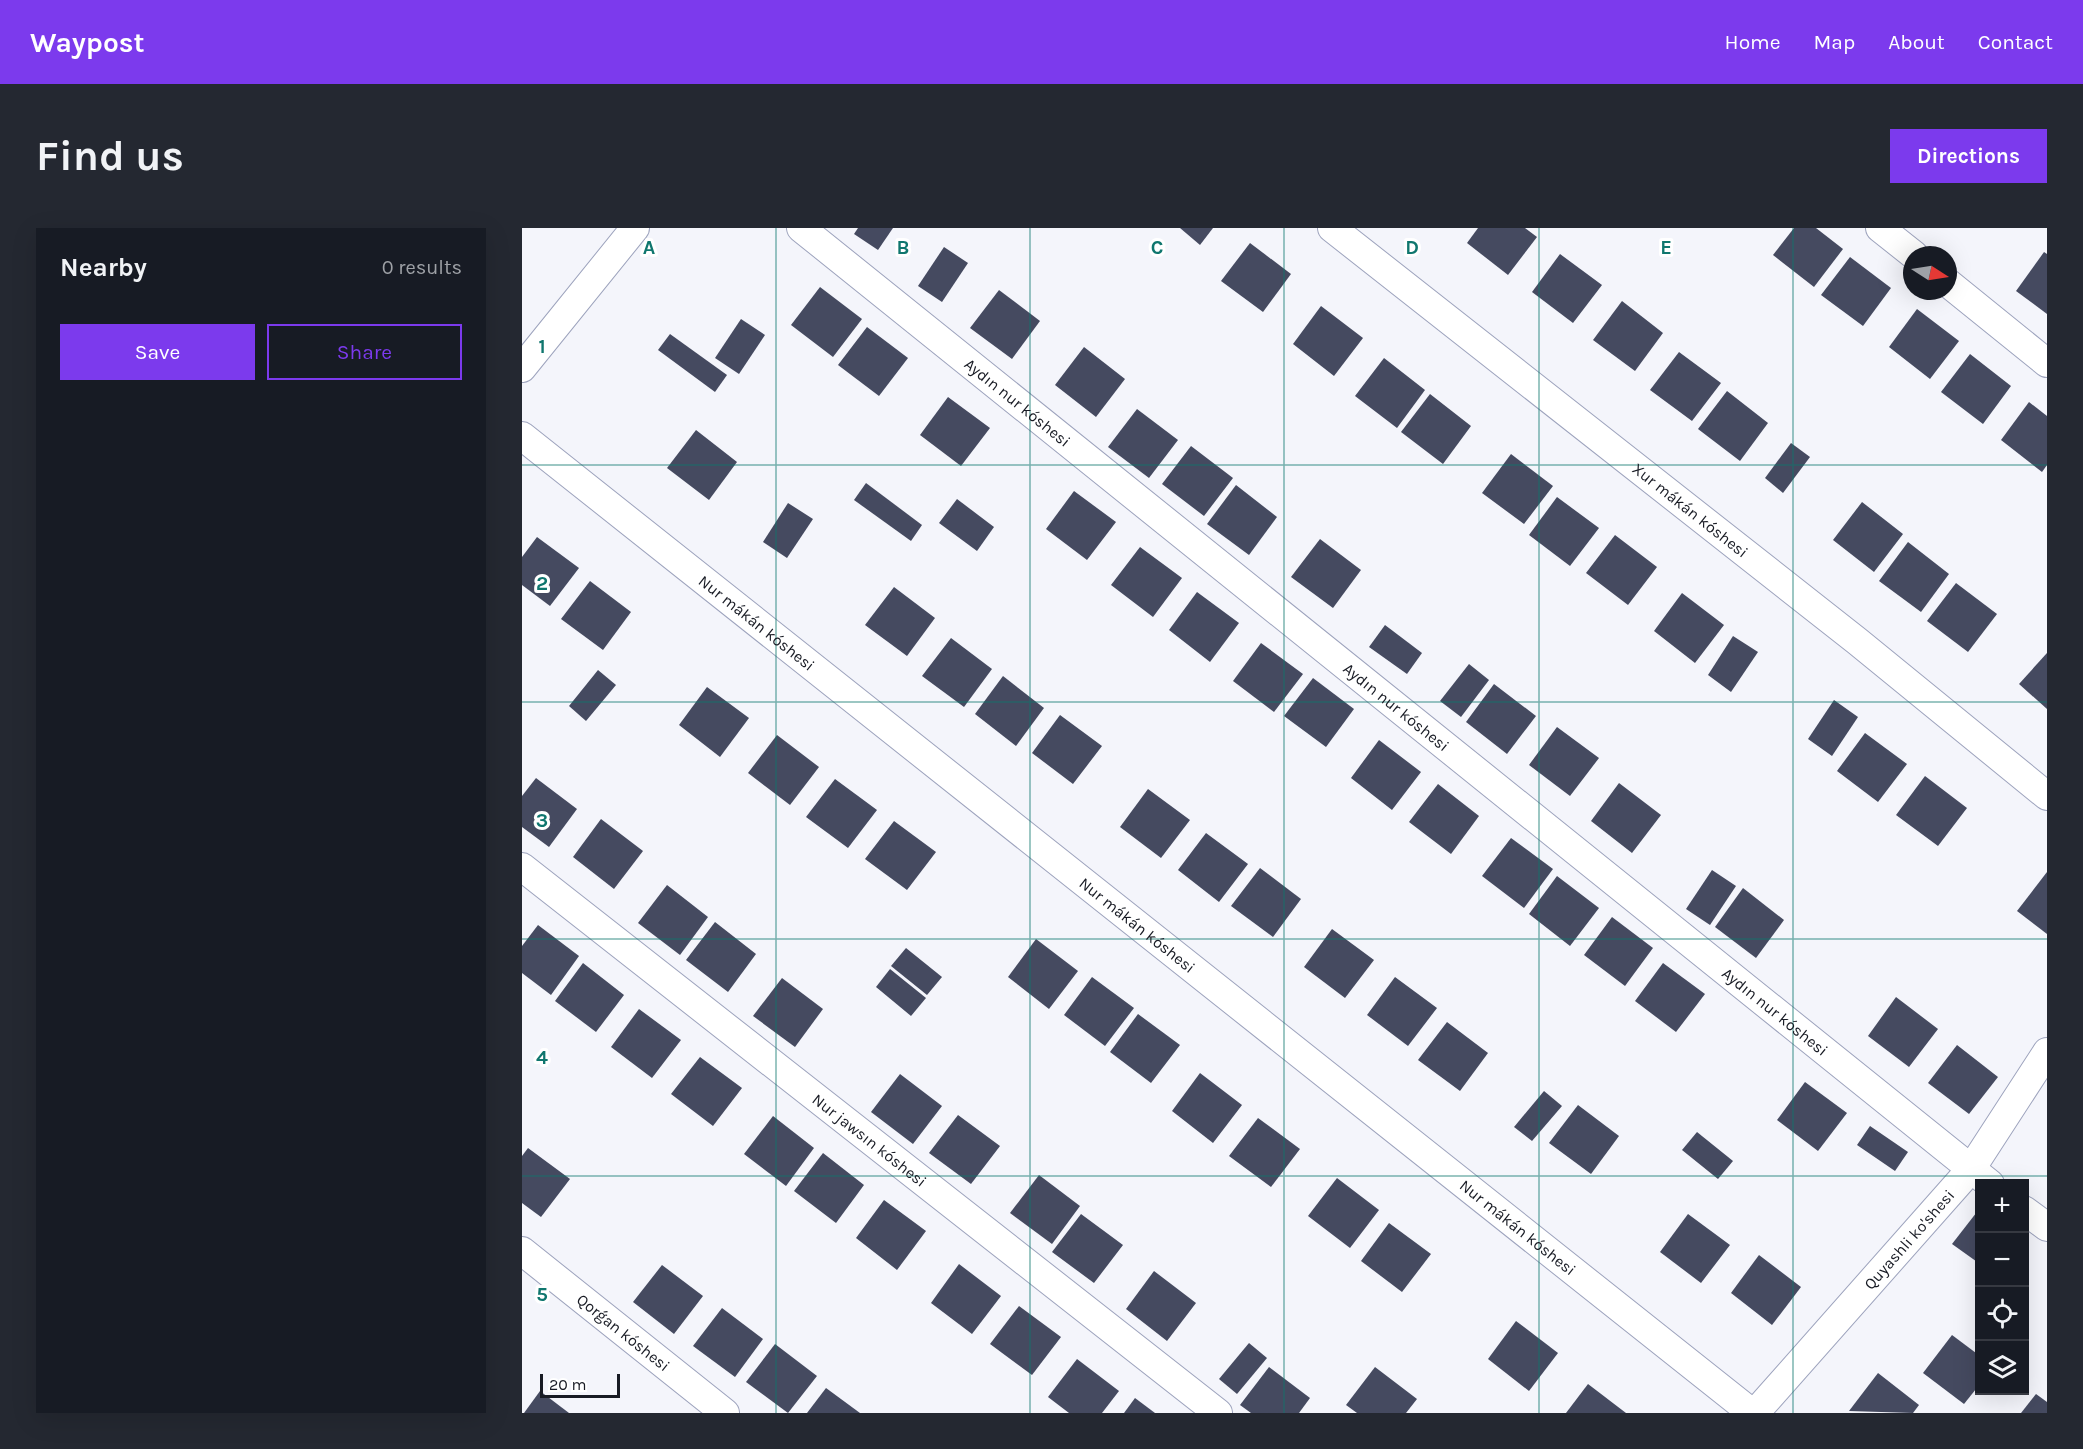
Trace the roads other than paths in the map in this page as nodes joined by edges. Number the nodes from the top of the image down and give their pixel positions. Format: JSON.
{"nodes":[{"id":1,"x":635,"y":228,"type":"edge"},
{"id":2,"x":801,"y":228,"type":"edge"},
{"id":3,"x":1332,"y":228,"type":"edge"},
{"id":4,"x":1880,"y":228,"type":"edge"},
{"id":5,"x":1903,"y":246,"type":"edge"},
{"id":6,"x":1957,"y":290,"type":"edge"},
{"id":7,"x":2047,"y":363,"type":"edge"},
{"id":8,"x":522,"y":368,"type":"edge"},
{"id":9,"x":522,"y":436,"type":"edge"},
{"id":10,"x":2047,"y":796,"type":"edge"},
{"id":11,"x":522,"y":867,"type":"edge"},
{"id":12,"x":2047,"y":1052,"type":"edge"},
{"id":13,"x":1981,"y":1176,"type":"edge"},
{"id":14,"x":2029,"y":1213,"type":"edge"},
{"id":15,"x":2047,"y":1227,"type":"edge"},
{"id":16,"x":522,"y":1251,"type":"edge"},
{"id":17,"x":725,"y":1413,"type":"edge"},
{"id":18,"x":1218,"y":1413,"type":"edge"},
{"id":19,"x":1753,"y":1413,"type":"edge"}],
"edges":[{"from":1,"to":8,"type":"street"},
{"from":2,"to":13,"type":"street","name":"Aydın nur kóshesi"},
{"from":3,"to":10,"type":"street","name":"Xur mákán kóshesi"},
{"from":4,"to":5,"type":"street"},
{"from":6,"to":7,"type":"street"},
{"from":9,"to":19,"type":"street","name":"Nur mákán kóshesi"},
{"from":11,"to":18,"type":"street","name":"Nur jawsın kóshesi"},
{"from":12,"to":13,"type":"street","name":"Quyashli ko'shesi"},
{"from":13,"to":19,"type":"street","name":"Quyashli ko'shesi"},
{"from":14,"to":15,"type":"street"},
{"from":16,"to":17,"type":"street","name":"Qorǵan kóshesi"}]}
